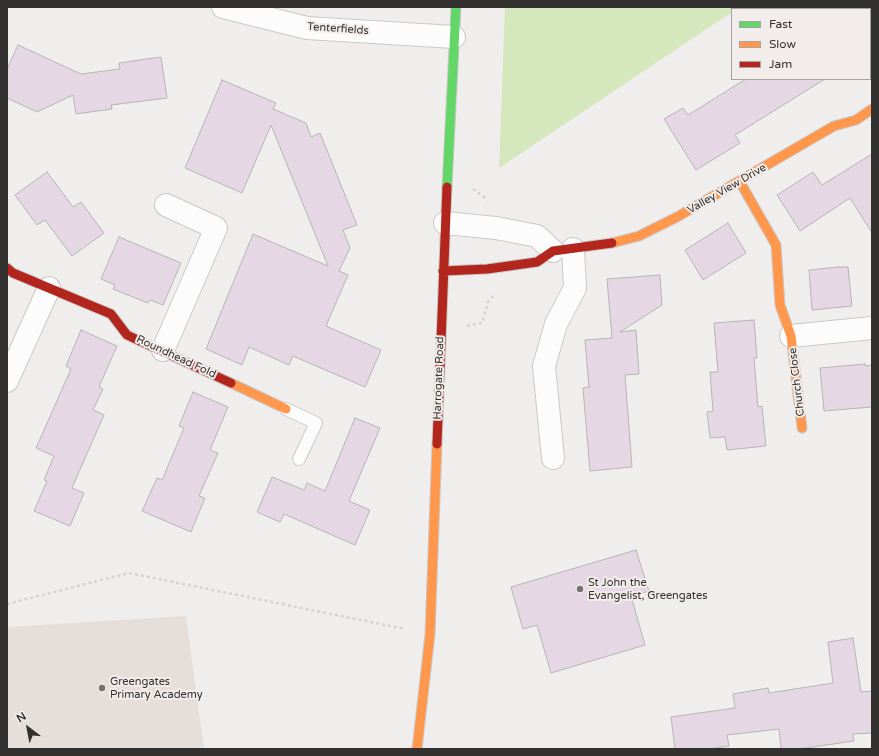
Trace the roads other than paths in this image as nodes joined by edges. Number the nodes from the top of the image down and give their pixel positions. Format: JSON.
{"nodes":[{"id":1,"x":223,"y":7,"type":"edge"},
{"id":2,"x":456,"y":7,"type":"edge"},
{"id":3,"x":454,"y":37,"type":"junction"},
{"id":4,"x":872,"y":109,"type":"edge"},
{"id":5,"x":740,"y":182,"type":"junction"},
{"id":6,"x":166,"y":205,"type":"dead end"},
{"id":7,"x":445,"y":223,"type":"junction"},
{"id":8,"x":563,"y":250,"type":"junction"},
{"id":9,"x":7,"y":268,"type":"edge"},
{"id":10,"x":443,"y":271,"type":"junction"},
{"id":11,"x":49,"y":288,"type":"junction"},
{"id":12,"x":872,"y":328,"type":"edge"},
{"id":13,"x":791,"y":336,"type":"junction"},
{"id":14,"x":163,"y":350,"type":"junction"},
{"id":15,"x":7,"y":381,"type":"edge"},
{"id":16,"x":286,"y":410,"type":"joint"},
{"id":17,"x":802,"y":428,"type":"dead end"},
{"id":18,"x":553,"y":458,"type":"dead end"},
{"id":19,"x":299,"y":459,"type":"dead end"},
{"id":20,"x":417,"y":749,"type":"edge"}],
"edges":[{"from":1,"to":3,"type":"street","name":"Tenterfields"},
{"from":2,"to":3,"type":"main road","name":"Harrogate Road"},
{"from":3,"to":7,"type":"main road","name":"Harrogate Road"},
{"from":4,"to":5,"type":"main road","name":"Valley View Drive"},
{"from":5,"to":8,"type":"main road","name":"Valley View Drive"},
{"from":5,"to":13,"type":"main road","name":"Church Close"},
{"from":6,"to":14,"type":"street"},
{"from":7,"to":8,"type":"street"},
{"from":7,"to":10,"type":"main road","name":"Harrogate Road"},
{"from":8,"to":10,"type":"main road","name":"Valley View Drive"},
{"from":8,"to":18,"type":"street"},
{"from":9,"to":11,"type":"main road","name":"Roundhead Fold"},
{"from":10,"to":20,"type":"main road","name":"Harrogate Road"},
{"from":11,"to":14,"type":"main road","name":"Roundhead Fold"},
{"from":11,"to":15,"type":"street"},
{"from":12,"to":13,"type":"street","name":"Church Close"},
{"from":13,"to":17,"type":"main road","name":"Church Close"},
{"from":14,"to":16,"type":"main road","name":"Roundhead Fold"},
{"from":16,"to":19,"type":"lane"}]}
